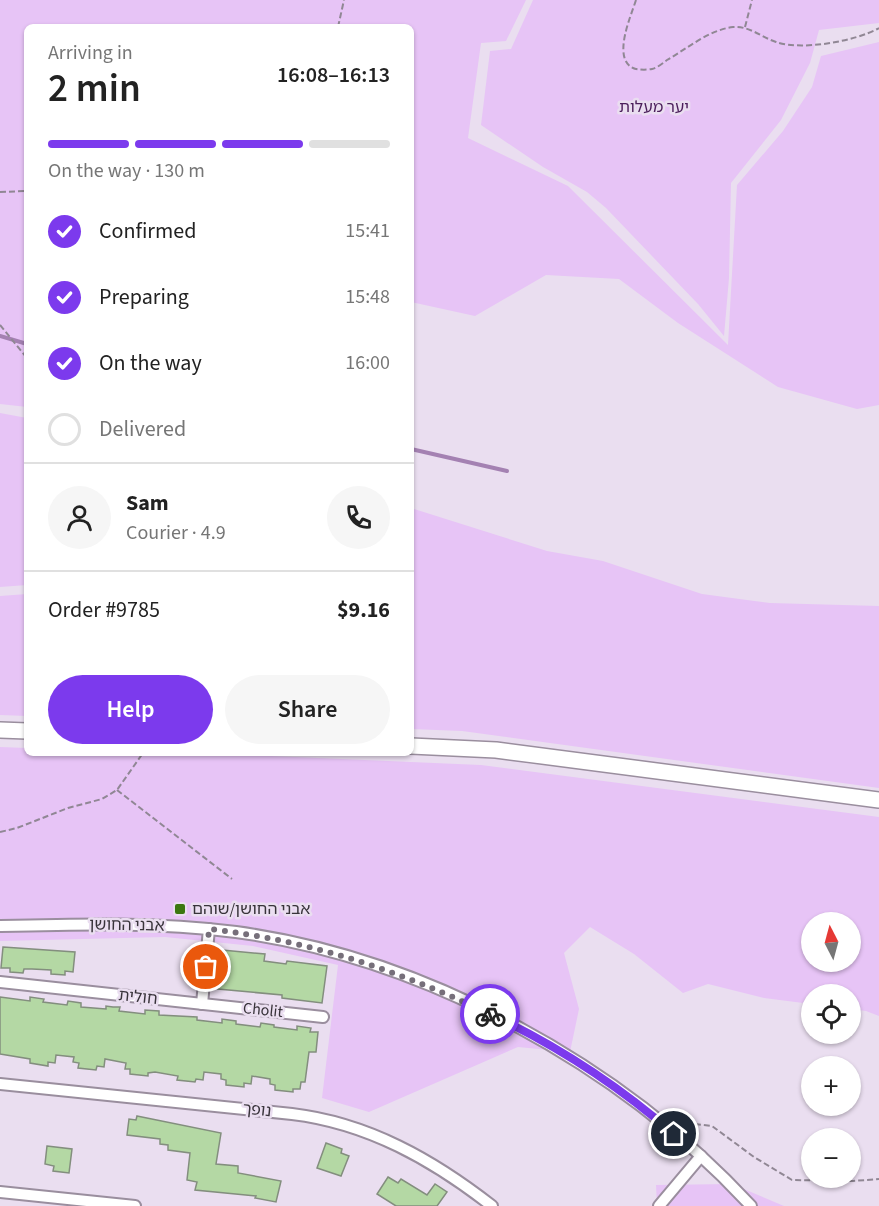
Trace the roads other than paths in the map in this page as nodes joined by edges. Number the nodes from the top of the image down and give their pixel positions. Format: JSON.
{"nodes":[{"id":1,"x":0,"y":730,"type":"edge"},
{"id":2,"x":24,"y":731,"type":"edge"},
{"id":3,"x":414,"y":746,"type":"edge"},
{"id":4,"x":879,"y":800,"type":"edge"},
{"id":5,"x":0,"y":926,"type":"edge"},
{"id":6,"x":209,"y":929,"type":"junction"},
{"id":7,"x":0,"y":982,"type":"edge"},
{"id":8,"x":202,"y":1004,"type":"junction"},
{"id":9,"x":323,"y":1017,"type":"dead end"},
{"id":10,"x":0,"y":1084,"type":"edge"},
{"id":11,"x":701,"y":1156,"type":"junction"},
{"id":12,"x":0,"y":1192,"type":"edge"},
{"id":13,"x":135,"y":1206,"type":"edge"},
{"id":14,"x":492,"y":1206,"type":"edge"},
{"id":15,"x":659,"y":1206,"type":"edge"},
{"id":16,"x":751,"y":1206,"type":"edge"}],
"edges":[{"from":1,"to":2,"type":"main road"},
{"from":3,"to":4,"type":"main road"},
{"from":5,"to":6,"type":"street","name":"אבני החושן"},
{"from":6,"to":8,"type":"street"},
{"from":6,"to":11,"type":"street","name":"אבני החושן"},
{"from":7,"to":8,"type":"street","name":"חולית"},
{"from":8,"to":9,"type":"street","name":"Cholit"},
{"from":10,"to":14,"type":"street","name":"נופך"},
{"from":11,"to":15,"type":"street"},
{"from":11,"to":16,"type":"street","name":"אבני החושן"},
{"from":12,"to":13,"type":"street"}]}
